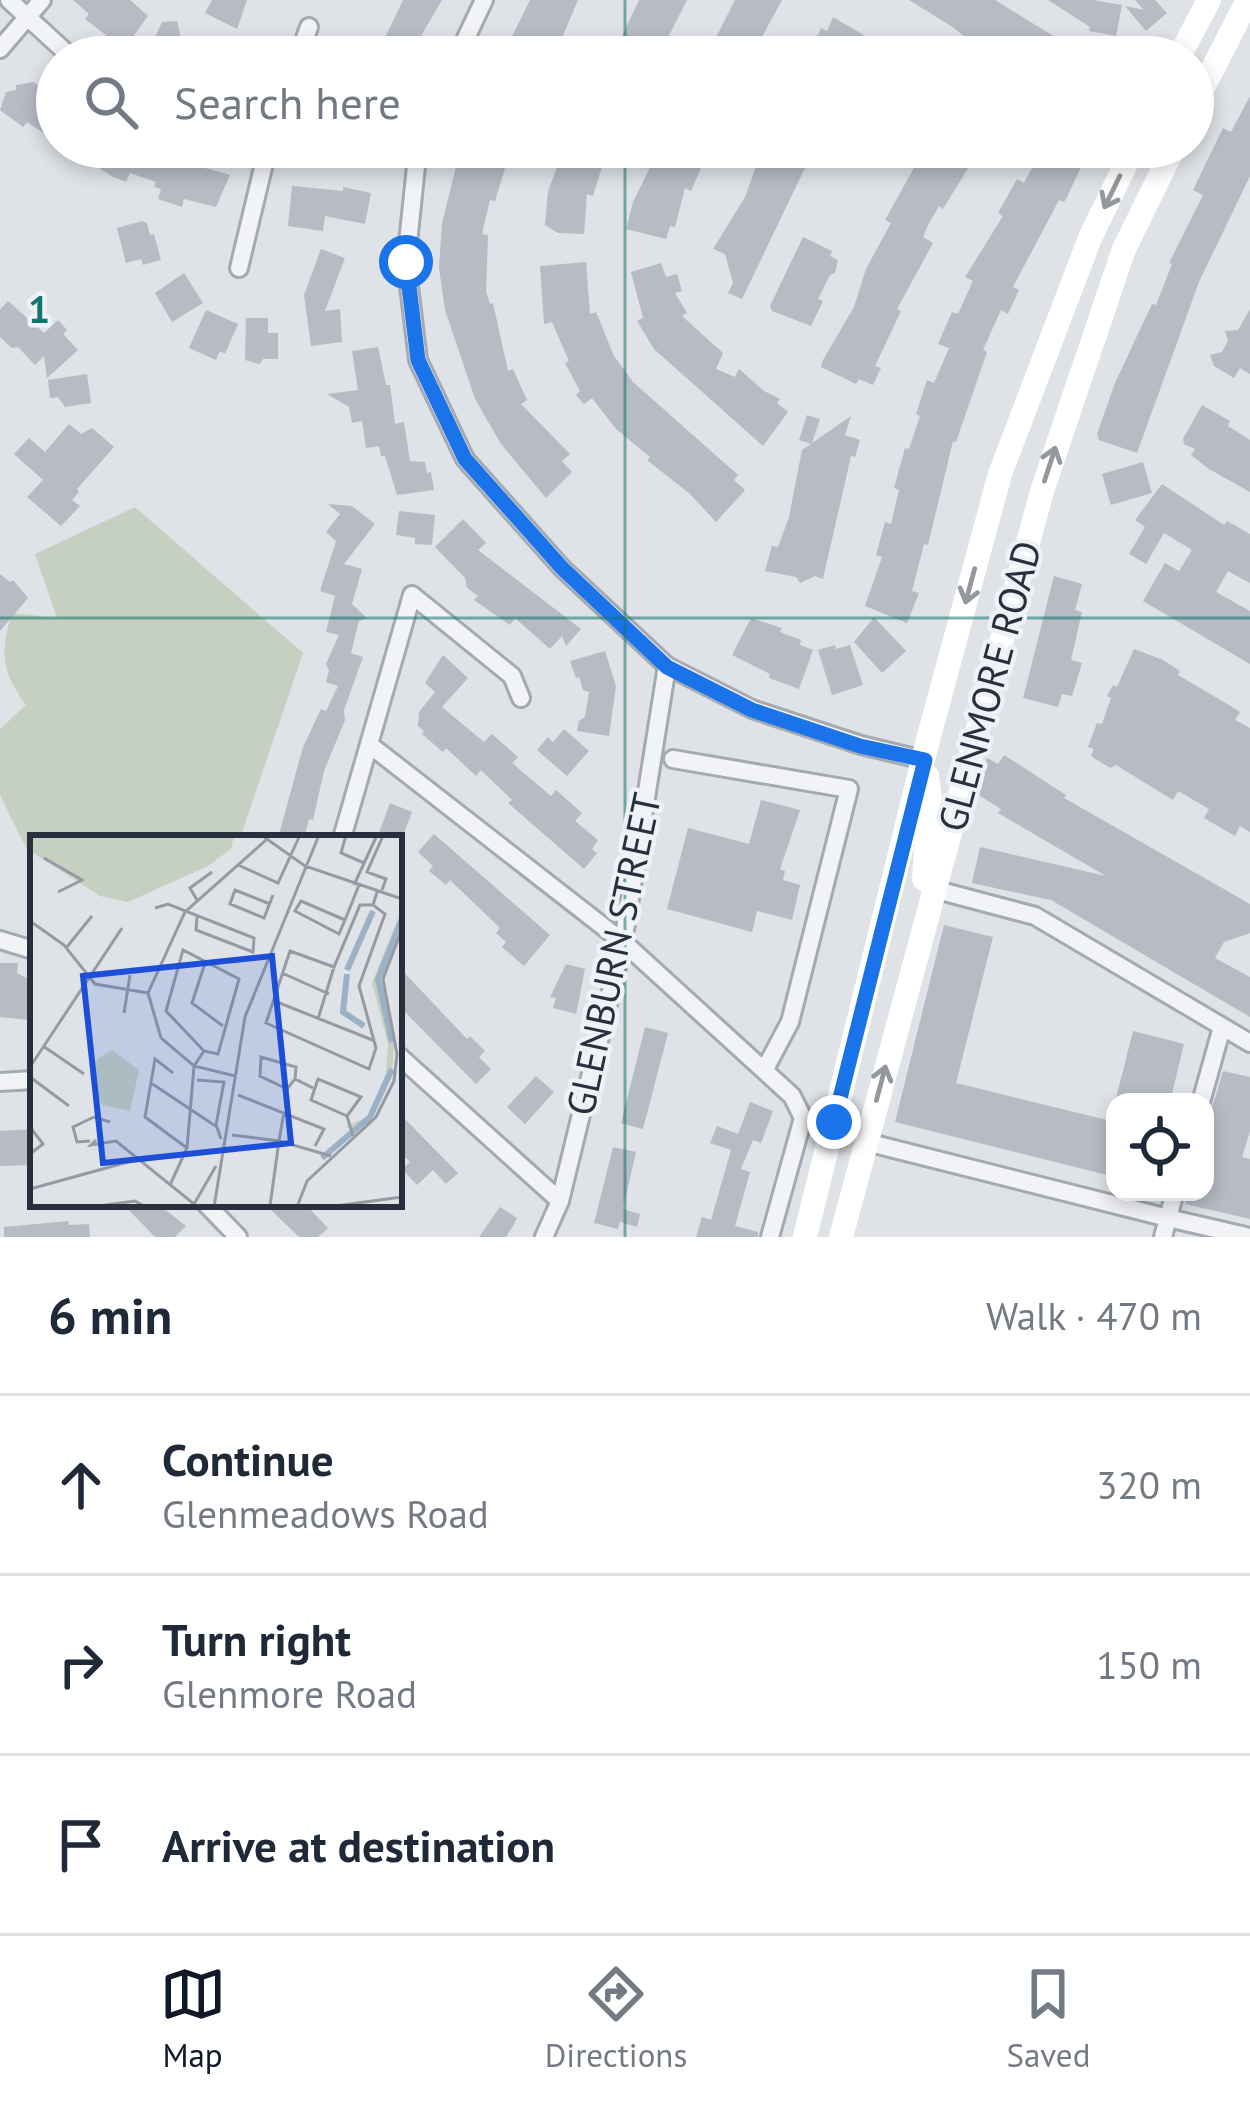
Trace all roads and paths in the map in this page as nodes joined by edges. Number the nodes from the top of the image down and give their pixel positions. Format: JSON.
{"nodes":[{"id":1,"x":9,"y":0,"type":"edge"},
{"id":2,"x":42,"y":0,"type":"edge"},
{"id":3,"x":484,"y":0,"type":"edge"},
{"id":4,"x":1209,"y":0,"type":"edge"},
{"id":5,"x":1248,"y":0,"type":"edge"},
{"id":6,"x":26,"y":18,"type":"junction"},
{"id":7,"x":309,"y":27,"type":"dead end"},
{"id":8,"x":46,"y":36,"type":"edge"},
{"id":9,"x":306,"y":36,"type":"edge"},
{"id":10,"x":467,"y":36,"type":"edge"},
{"id":11,"x":1190,"y":36,"type":"edge"},
{"id":12,"x":0,"y":49,"type":"edge"},
{"id":13,"x":1214,"y":66,"type":"edge"},
{"id":14,"x":263,"y":168,"type":"edge"},
{"id":15,"x":414,"y":168,"type":"edge"},
{"id":16,"x":1124,"y":168,"type":"edge"},
{"id":17,"x":1164,"y":168,"type":"edge"},
{"id":18,"x":239,"y":268,"type":"dead end"},
{"id":19,"x":667,"y":667,"type":"junction"},
{"id":20,"x":521,"y":698,"type":"dead end"},
{"id":21,"x":370,"y":745,"type":"junction"},
{"id":22,"x":673,"y":759,"type":"dead end"},
{"id":23,"x":925,"y":760,"type":"junction"},
{"id":24,"x":343,"y":835,"type":"edge"},
{"id":25,"x":934,"y":889,"type":"junction"},
{"id":26,"x":0,"y":940,"type":"edge"},
{"id":27,"x":623,"y":942,"type":"junction"},
{"id":28,"x":917,"y":947,"type":"junction"},
{"id":29,"x":30,"y":949,"type":"edge"},
{"id":30,"x":1222,"y":1028,"type":"junction"},
{"id":31,"x":1250,"y":1043,"type":"edge"},
{"id":32,"x":402,"y":1059,"type":"edge"},
{"id":33,"x":770,"y":1074,"type":"junction"},
{"id":34,"x":30,"y":1080,"type":"edge"},
{"id":35,"x":0,"y":1082,"type":"edge"},
{"id":36,"x":1204,"y":1093,"type":"edge"},
{"id":37,"x":866,"y":1142,"type":"junction"},
{"id":38,"x":560,"y":1201,"type":"junction"},
{"id":39,"x":1173,"y":1201,"type":"edge"},
{"id":40,"x":209,"y":1207,"type":"edge"},
{"id":41,"x":1168,"y":1218,"type":"junction"},
{"id":42,"x":238,"y":1237,"type":"edge"},
{"id":43,"x":544,"y":1237,"type":"edge"},
{"id":44,"x":770,"y":1237,"type":"edge"},
{"id":45,"x":805,"y":1237,"type":"edge"},
{"id":46,"x":841,"y":1237,"type":"edge"},
{"id":47,"x":1163,"y":1237,"type":"edge"},
{"id":48,"x":1250,"y":1237,"type":"edge"}],
"edges":[{"from":1,"to":6,"type":"street"},
{"from":2,"to":6,"type":"street"},
{"from":3,"to":10,"type":"street"},
{"from":4,"to":11,"type":"main road"},
{"from":5,"to":13,"type":"main road"},
{"from":6,"to":8,"type":"street"},
{"from":6,"to":12,"type":"street"},
{"from":7,"to":9,"type":"street"},
{"from":14,"to":18,"type":"street"},
{"from":15,"to":19,"type":"street"},
{"from":16,"to":23,"type":"main road","name":"GLENMORE ROAD","one_way":true},
{"from":25,"to":17,"type":"main road","name":"GLENMORE ROAD","one_way":true},
{"from":19,"to":23,"type":"street"},
{"from":19,"to":27,"type":"street","name":"GLENBURN STREET"},
{"from":20,"to":21,"type":"street"},
{"from":21,"to":24,"type":"street"},
{"from":21,"to":27,"type":"street"},
{"from":22,"to":33,"type":"street"},
{"from":23,"to":28,"type":"main road"},
{"from":23,"to":45,"type":"main road","name":"GLENMORE ROAD"},
{"from":25,"to":28,"type":"main road","name":"GLENMORE ROAD"},
{"from":25,"to":30,"type":"street"},
{"from":26,"to":29,"type":"street"},
{"from":27,"to":33,"type":"street"},
{"from":27,"to":38,"type":"street","name":"GLENBURN STREET"},
{"from":37,"to":28,"type":"main road","name":"GLENMORE ROAD","one_way":true},
{"from":30,"to":31,"type":"street"},
{"from":30,"to":36,"type":"street"},
{"from":32,"to":38,"type":"street"},
{"from":33,"to":44,"type":"street"},
{"from":34,"to":35,"type":"street"},
{"from":37,"to":41,"type":"street"},
{"from":37,"to":46,"type":"main road","name":"GLENMORE ROAD"},
{"from":38,"to":43,"type":"street","name":"GLENBURN STREET"},
{"from":39,"to":41,"type":"street"},
{"from":40,"to":42,"type":"street"},
{"from":41,"to":47,"type":"street"},
{"from":41,"to":48,"type":"street"}]}
